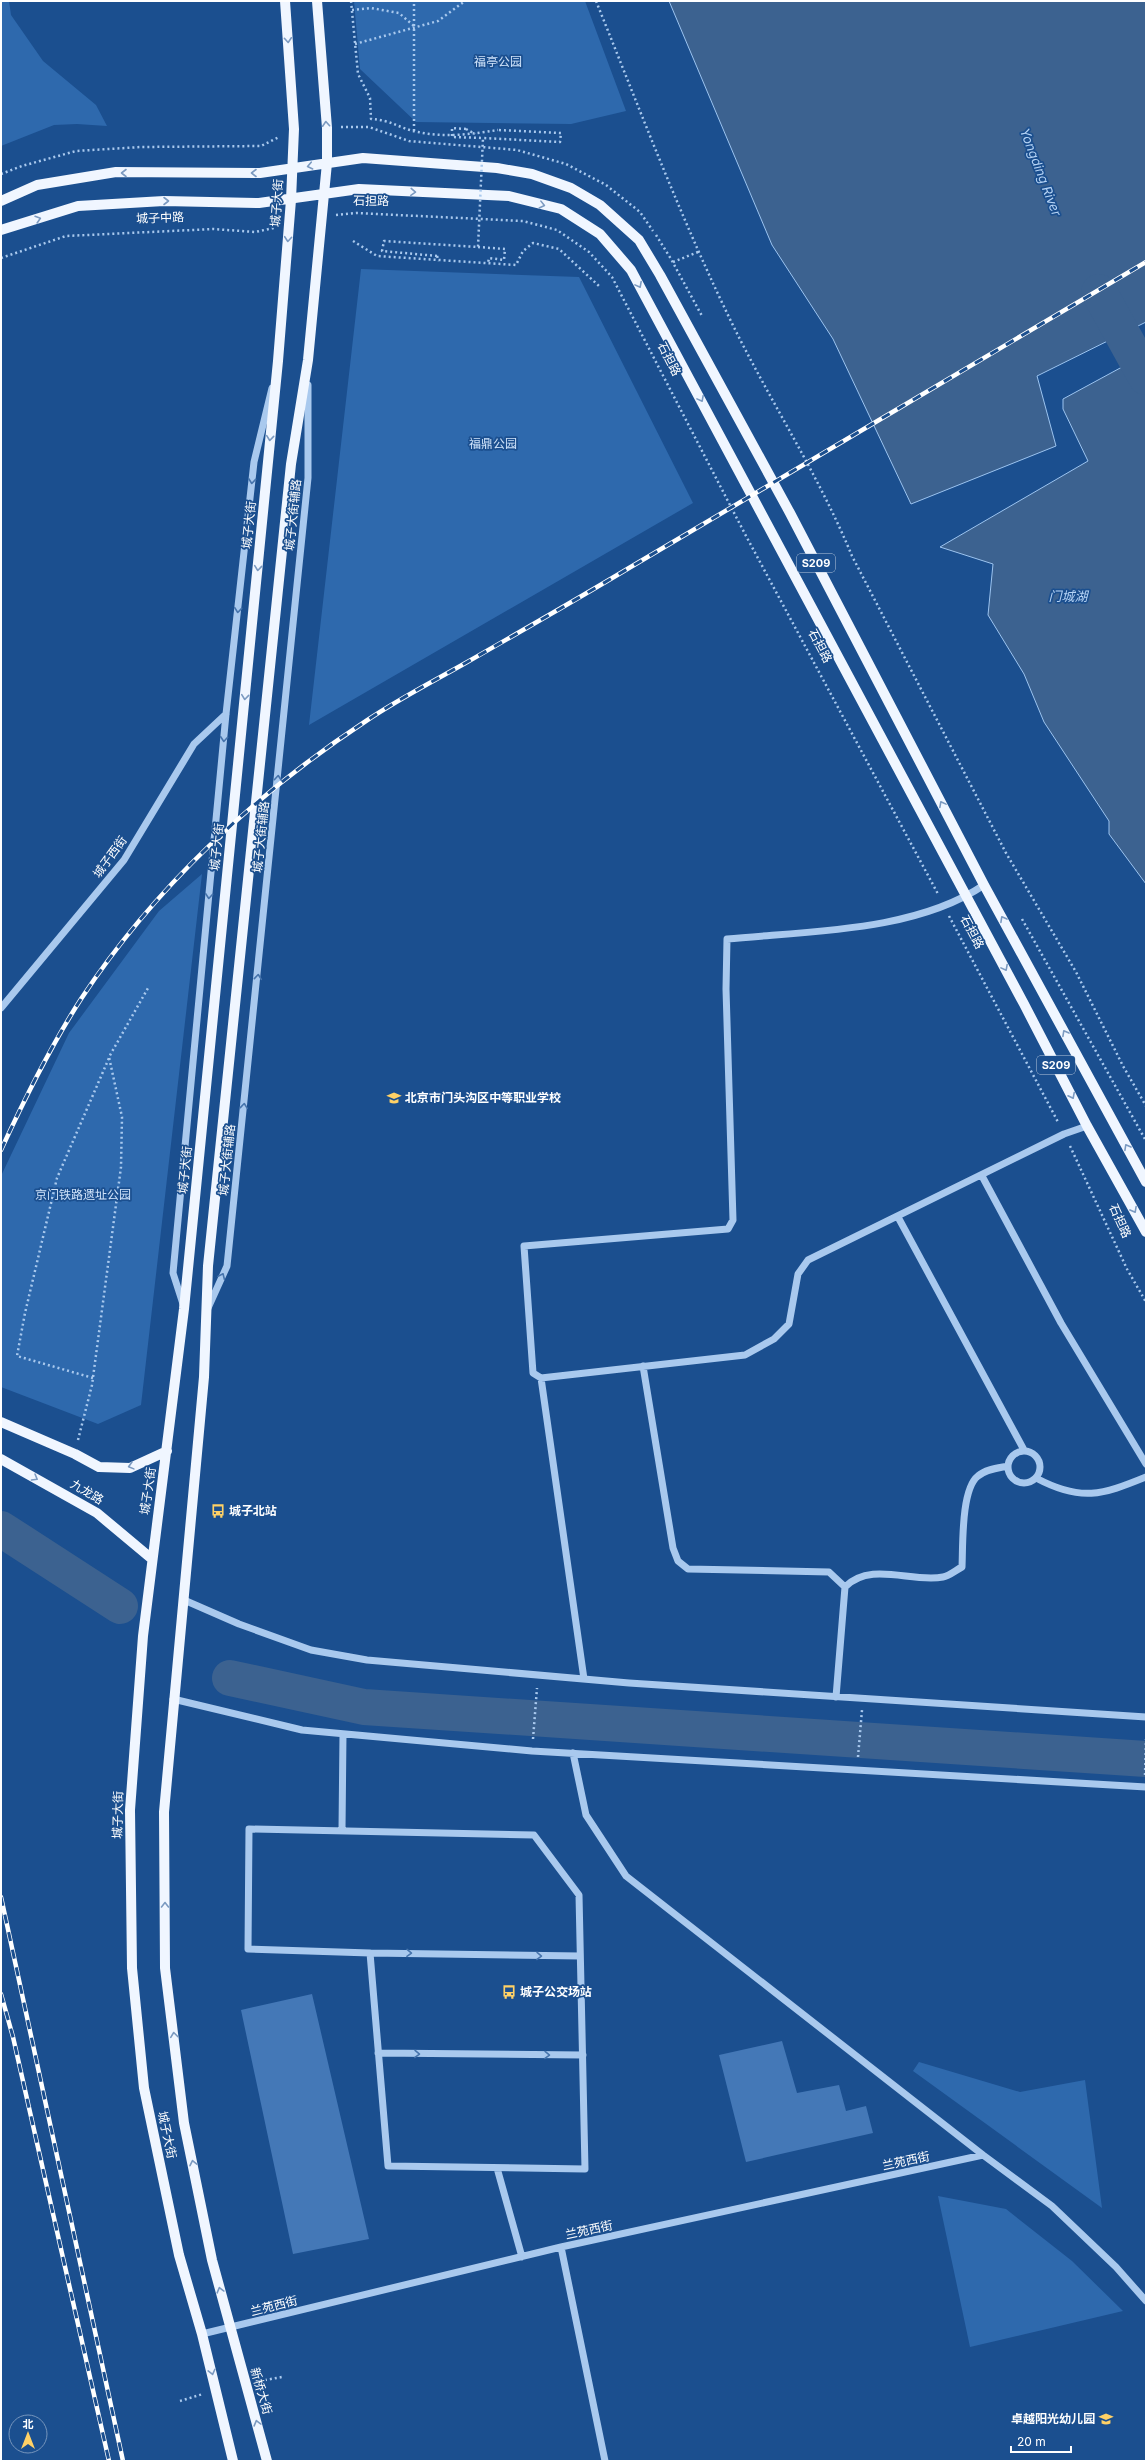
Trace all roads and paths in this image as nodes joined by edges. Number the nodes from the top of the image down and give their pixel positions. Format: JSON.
{"nodes":[{"id":1,"x":285,"y":1,"type":"edge"},
{"id":2,"x":316,"y":1,"type":"edge"},
{"id":3,"x":351,"y":1,"type":"edge"},
{"id":4,"x":414,"y":1,"type":"edge"},
{"id":5,"x":465,"y":1,"type":"edge"},
{"id":6,"x":596,"y":1,"type":"edge"},
{"id":7,"x":352,"y":10,"type":"junction"},
{"id":8,"x":414,"y":27,"type":"junction"},
{"id":9,"x":355,"y":44,"type":"junction"},
{"id":10,"x":294,"y":129,"type":"junction"},
{"id":11,"x":414,"y":131,"type":"junction"},
{"id":12,"x":476,"y":134,"type":"junction"},
{"id":13,"x":482,"y":138,"type":"junction"},
{"id":14,"x":327,"y":163,"type":"junction"},
{"id":15,"x":292,"y":170,"type":"junction"},
{"id":16,"x":1,"y":174,"type":"edge"},
{"id":17,"x":323,"y":195,"type":"junction"},
{"id":18,"x":291,"y":200,"type":"junction"},
{"id":19,"x":1,"y":201,"type":"edge"},
{"id":20,"x":322,"y":217,"type":"junction"},
{"id":21,"x":289,"y":225,"type":"junction"},
{"id":22,"x":1,"y":230,"type":"edge"},
{"id":23,"x":353,"y":241,"type":"dead end"},
{"id":24,"x":478,"y":247,"type":"junction"},
{"id":25,"x":698,"y":252,"type":"junction"},
{"id":26,"x":1,"y":258,"type":"edge"},
{"id":27,"x":439,"y":261,"type":"junction"},
{"id":28,"x":673,"y":262,"type":"dead end"},
{"id":29,"x":488,"y":263,"type":"junction"},
{"id":30,"x":599,"y":286,"type":"dead end"},
{"id":31,"x":278,"y":360,"type":"junction"},
{"id":32,"x":308,"y":360,"type":"junction"},
{"id":33,"x":226,"y":714,"type":"junction"},
{"id":34,"x":984,"y":885,"type":"junction"},
{"id":35,"x":967,"y":897,"type":"junction"},
{"id":36,"x":945,"y":907,"type":"junction"},
{"id":37,"x":148,"y":988,"type":"dead end"},
{"id":38,"x":1,"y":1008,"type":"edge"},
{"id":39,"x":109,"y":1057,"type":"junction"},
{"id":40,"x":1146,"y":1106,"type":"edge"},
{"id":41,"x":1087,"y":1126,"type":"junction"},
{"id":42,"x":1064,"y":1134,"type":"junction"},
{"id":43,"x":982,"y":1176,"type":"junction"},
{"id":44,"x":1146,"y":1182,"type":"edge"},
{"id":45,"x":898,"y":1217,"type":"junction"},
{"id":46,"x":1146,"y":1232,"type":"edge"},
{"id":47,"x":1146,"y":1302,"type":"edge"},
{"id":48,"x":184,"y":1310,"type":"junction"},
{"id":49,"x":206,"y":1312,"type":"junction"},
{"id":50,"x":643,"y":1366,"type":"junction"},
{"id":51,"x":93,"y":1378,"type":"junction"},
{"id":52,"x":541,"y":1378,"type":"junction"},
{"id":53,"x":1,"y":1422,"type":"edge"},
{"id":54,"x":1024,"y":1450,"type":"junction"},
{"id":55,"x":167,"y":1452,"type":"junction"},
{"id":56,"x":75,"y":1454,"type":"junction"},
{"id":57,"x":1,"y":1459,"type":"edge"},
{"id":58,"x":1146,"y":1464,"type":"edge"},
{"id":59,"x":1008,"y":1466,"type":"junction"},
{"id":60,"x":1146,"y":1477,"type":"edge"},
{"id":61,"x":1036,"y":1478,"type":"junction"},
{"id":62,"x":152,"y":1559,"type":"junction"},
{"id":63,"x":845,"y":1587,"type":"junction"},
{"id":64,"x":184,"y":1600,"type":"junction"},
{"id":65,"x":538,"y":1674,"type":"junction"},
{"id":66,"x":584,"y":1679,"type":"junction"},
{"id":67,"x":836,"y":1697,"type":"junction"},
{"id":68,"x":863,"y":1698,"type":"junction"},
{"id":69,"x":173,"y":1699,"type":"junction"},
{"id":70,"x":1146,"y":1717,"type":"edge"},
{"id":71,"x":343,"y":1734,"type":"junction"},
{"id":72,"x":1146,"y":1739,"type":"edge"},
{"id":73,"x":532,"y":1751,"type":"junction"},
{"id":74,"x":573,"y":1753,"type":"junction"},
{"id":75,"x":857,"y":1770,"type":"junction"},
{"id":76,"x":1146,"y":1787,"type":"edge"},
{"id":77,"x":342,"y":1830,"type":"junction"},
{"id":78,"x":370,"y":1953,"type":"junction"},
{"id":79,"x":580,"y":1956,"type":"junction"},
{"id":80,"x":378,"y":2053,"type":"junction"},
{"id":81,"x":583,"y":2056,"type":"junction"},
{"id":82,"x":983,"y":2155,"type":"junction"},
{"id":83,"x":497,"y":2168,"type":"junction"},
{"id":84,"x":561,"y":2247,"type":"junction"},
{"id":85,"x":522,"y":2257,"type":"junction"},
{"id":86,"x":1146,"y":2301,"type":"edge"},
{"id":87,"x":230,"y":2328,"type":"junction"},
{"id":88,"x":202,"y":2334,"type":"junction"},
{"id":89,"x":233,"y":2461,"type":"edge"},
{"id":90,"x":267,"y":2461,"type":"edge"},
{"id":91,"x":605,"y":2461,"type":"edge"}],
"edges":[{"from":1,"to":10,"type":"main road","name":"城子大街","one_way":true},
{"from":14,"to":2,"type":"main road","name":"城子大街","one_way":true},
{"from":3,"to":7,"type":"path"},
{"from":4,"to":8,"type":"path"},
{"from":5,"to":8,"type":"path"},
{"from":6,"to":25,"type":"path"},
{"from":7,"to":8,"type":"path"},
{"from":7,"to":9,"type":"path"},
{"from":8,"to":9,"type":"path"},
{"from":8,"to":11,"type":"path"},
{"from":9,"to":11,"type":"path"},
{"from":10,"to":15,"type":"main road","name":"城子大街"},
{"from":10,"to":16,"type":"path"},
{"from":11,"to":12,"type":"path"},
{"from":12,"to":13,"type":"path","bridge":true},
{"from":12,"to":13,"type":"path","bridge":true},
{"from":13,"to":24,"type":"path","bridge":true},
{"from":14,"to":15,"type":"main road","number":"S209","one_way":true},
{"from":14,"to":17,"type":"main road","name":"城子大街"},
{"from":34,"to":14,"type":"main road","number":"S209","one_way":true},
{"from":15,"to":18,"type":"main road","name":"城子大街"},
{"from":15,"to":19,"type":"main road","one_way":true},
{"from":17,"to":18,"type":"main road","name":"石担路","number":"S209"},
{"from":17,"to":20,"type":"main road","name":"城子大街"},
{"from":17,"to":35,"type":"main road","name":"石担路","number":"S209","one_way":true},
{"from":18,"to":21,"type":"main road","name":"城子大街"},
{"from":22,"to":18,"type":"main road","name":"城子中路","one_way":true},
{"from":20,"to":32,"type":"main road","name":"城子大街"},
{"from":20,"to":36,"type":"path","name":"石担路"},
{"from":21,"to":26,"type":"path","name":"城子中路"},
{"from":21,"to":31,"type":"main road","name":"城子大街","one_way":true},
{"from":23,"to":27,"type":"path"},
{"from":24,"to":27,"type":"path","bridge":true},
{"from":24,"to":29,"type":"path"},
{"from":25,"to":28,"type":"path"},
{"from":25,"to":40,"type":"path"},
{"from":27,"to":29,"type":"path"},
{"from":29,"to":30,"type":"path"},
{"from":31,"to":33,"type":"street","one_way":true},
{"from":31,"to":48,"type":"main road","name":"城子大街","one_way":true},
{"from":32,"to":49,"type":"main road","name":"城子大街"},
{"from":49,"to":32,"type":"street","name":"城子大街辅路","one_way":true},
{"from":33,"to":38,"type":"street","name":"城子西街"},
{"from":33,"to":48,"type":"street","one_way":true},
{"from":34,"to":35,"type":"street"},
{"from":44,"to":34,"type":"main road","number":"S209","one_way":true},
{"from":35,"to":36,"type":"street"},
{"from":35,"to":41,"type":"main road","name":"石担路","number":"S209","one_way":true},
{"from":36,"to":42,"type":"path","name":"石担路"},
{"from":36,"to":52,"type":"street"},
{"from":37,"to":39,"type":"path"},
{"from":39,"to":51,"type":"path"},
{"from":39,"to":51,"type":"path"},
{"from":41,"to":42,"type":"street"},
{"from":41,"to":46,"type":"main road","name":"石担路","number":"S209","one_way":true},
{"from":42,"to":43,"type":"street"},
{"from":42,"to":47,"type":"path","name":"石担路"},
{"from":43,"to":45,"type":"street"},
{"from":43,"to":58,"type":"street"},
{"from":45,"to":50,"type":"street"},
{"from":45,"to":54,"type":"street"},
{"from":48,"to":55,"type":"main road","name":"城子大街"},
{"from":49,"to":64,"type":"main road","name":"城子大街"},
{"from":50,"to":52,"type":"street"},
{"from":50,"to":63,"type":"street"},
{"from":51,"to":56,"type":"path"},
{"from":52,"to":66,"type":"street"},
{"from":53,"to":56,"type":"main road"},
{"from":54,"to":59,"type":"street"},
{"from":54,"to":61,"type":"street"},
{"from":55,"to":56,"type":"main road","one_way":true},
{"from":55,"to":62,"type":"main road","name":"城子大街"},
{"from":57,"to":62,"type":"main road","name":"九龙路","one_way":true},
{"from":59,"to":61,"type":"street"},
{"from":59,"to":63,"type":"street"},
{"from":60,"to":61,"type":"street"},
{"from":62,"to":88,"type":"main road","name":"城子大街"},
{"from":63,"to":67,"type":"street"},
{"from":64,"to":65,"type":"street"},
{"from":64,"to":69,"type":"main road","name":"城子大街"},
{"from":65,"to":66,"type":"street"},
{"from":65,"to":73,"type":"path"},
{"from":66,"to":67,"type":"street"},
{"from":67,"to":68,"type":"street"},
{"from":68,"to":70,"type":"street"},
{"from":68,"to":75,"type":"path"},
{"from":69,"to":71,"type":"street"},
{"from":87,"to":69,"type":"main road","name":"城子大街","one_way":true},
{"from":71,"to":73,"type":"street"},
{"from":71,"to":77,"type":"street"},
{"from":72,"to":76,"type":"path"},
{"from":73,"to":74,"type":"street"},
{"from":74,"to":75,"type":"street"},
{"from":74,"to":82,"type":"street"},
{"from":75,"to":76,"type":"street"},
{"from":77,"to":78,"type":"street"},
{"from":77,"to":79,"type":"street"},
{"from":78,"to":79,"type":"street","one_way":true},
{"from":78,"to":80,"type":"street"},
{"from":79,"to":81,"type":"street"},
{"from":80,"to":81,"type":"street","one_way":true},
{"from":80,"to":83,"type":"street"},
{"from":81,"to":83,"type":"street"},
{"from":82,"to":84,"type":"street","name":"兰苑西街"},
{"from":82,"to":86,"type":"street"},
{"from":83,"to":85,"type":"street"},
{"from":84,"to":85,"type":"street","name":"兰苑西街"},
{"from":84,"to":91,"type":"street"},
{"from":85,"to":87,"type":"street","name":"兰苑西街"},
{"from":87,"to":88,"type":"street","name":"兰苑西街"},
{"from":90,"to":87,"type":"main road","name":"新桥大街","one_way":true},
{"from":88,"to":89,"type":"main road","one_way":true}]}
